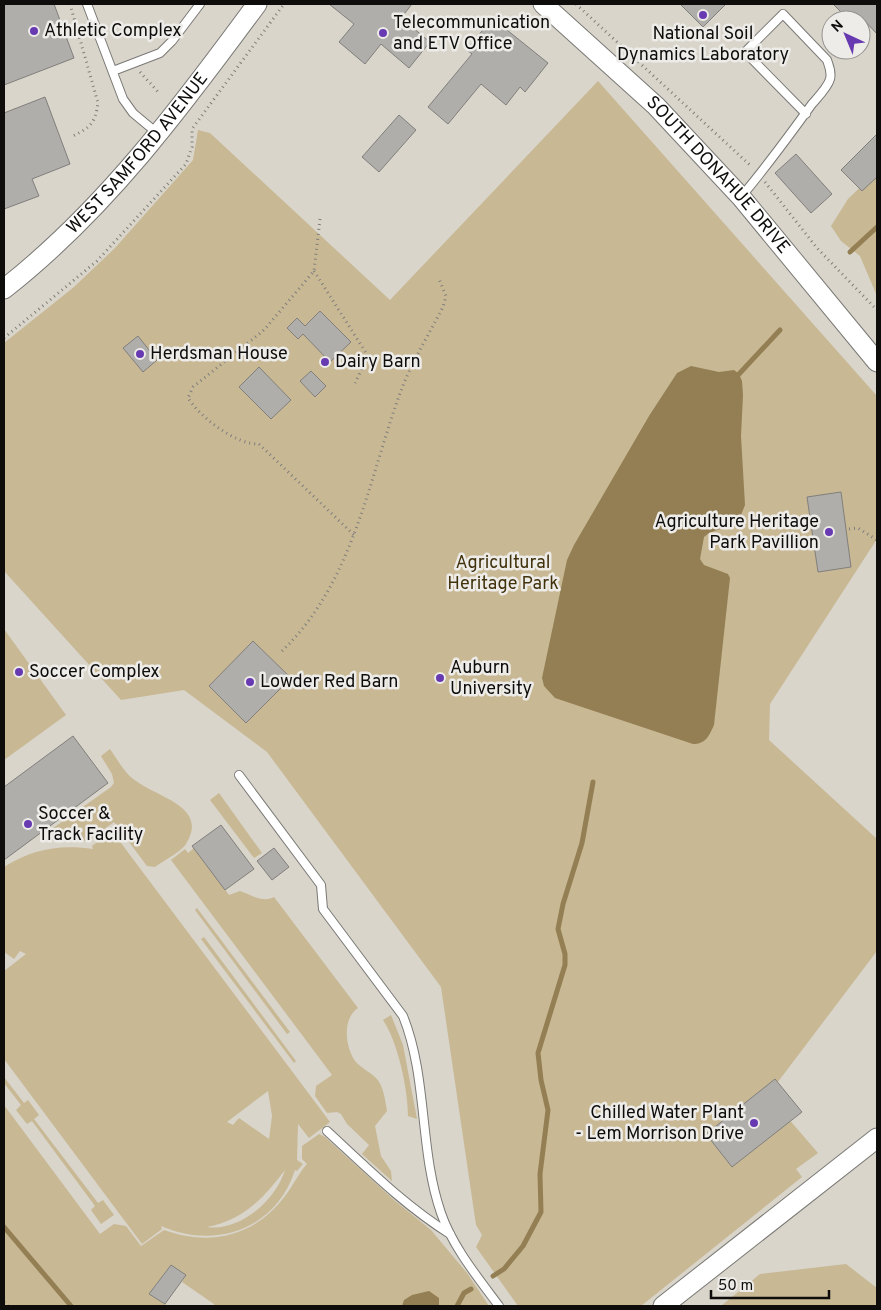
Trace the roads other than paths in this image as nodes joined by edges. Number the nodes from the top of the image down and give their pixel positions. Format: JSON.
{"nodes":[{"id":1,"x":87,"y":4,"type":"edge"},
{"id":2,"x":200,"y":4,"type":"edge"},
{"id":3,"x":257,"y":4,"type":"edge"},
{"id":4,"x":543,"y":4,"type":"edge"},
{"id":5,"x":113,"y":71,"type":"junction"},
{"id":6,"x":806,"y":114,"type":"junction"},
{"id":7,"x":157,"y":133,"type":"junction"},
{"id":8,"x":741,"y":197,"type":"junction"},
{"id":9,"x":4,"y":288,"type":"edge"},
{"id":10,"x":877,"y":362,"type":"edge"},
{"id":11,"x":239,"y":775,"type":"dead end"},
{"id":12,"x":327,"y":1131,"type":"dead end"},
{"id":13,"x":877,"y":1138,"type":"edge"},
{"id":14,"x":452,"y":1235,"type":"junction"},
{"id":15,"x":499,"y":1306,"type":"edge"},
{"id":16,"x":664,"y":1306,"type":"edge"}],
"edges":[{"from":1,"to":5,"type":"lane"},
{"from":2,"to":5,"type":"lane"},
{"from":3,"to":7,"type":"street","name":"WEST SAMFORD AVENUE"},
{"from":4,"to":8,"type":"street","name":"SOUTH DONAHUE DRIVE"},
{"from":5,"to":7,"type":"lane"},
{"from":6,"to":6,"type":"lane"},
{"from":6,"to":8,"type":"lane"},
{"from":7,"to":9,"type":"street","name":"WEST SAMFORD AVENUE"},
{"from":8,"to":10,"type":"street","name":"SOUTH DONAHUE DRIVE"},
{"from":11,"to":14,"type":"lane"},
{"from":12,"to":14,"type":"lane"},
{"from":13,"to":16,"type":"street"},
{"from":14,"to":15,"type":"lane"}]}
